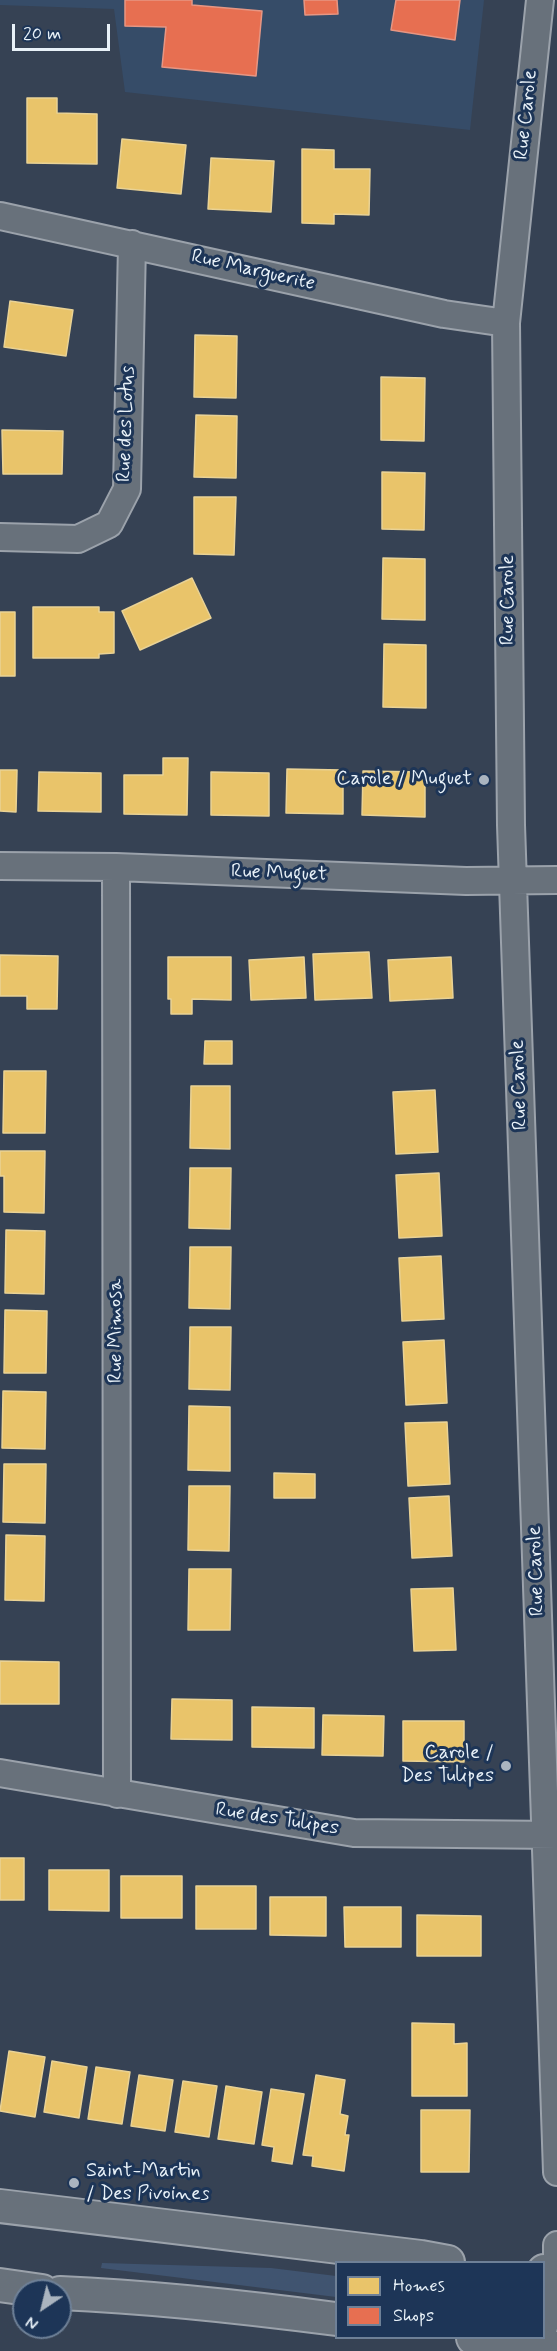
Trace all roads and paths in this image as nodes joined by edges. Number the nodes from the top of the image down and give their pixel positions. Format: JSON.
{"nodes":[{"id":1,"x":540,"y":0,"type":"edge"},
{"id":2,"x":0,"y":216,"type":"edge"},
{"id":3,"x":132,"y":244,"type":"junction"},
{"id":4,"x":506,"y":323,"type":"junction"},
{"id":5,"x":0,"y":537,"type":"edge"},
{"id":6,"x":0,"y":866,"type":"edge"},
{"id":7,"x":116,"y":867,"type":"junction"},
{"id":8,"x":513,"y":880,"type":"junction"},
{"id":9,"x":557,"y":880,"type":"edge"},
{"id":10,"x":0,"y":1773,"type":"edge"},
{"id":11,"x":117,"y":1794,"type":"junction"},
{"id":12,"x":551,"y":1835,"type":"edge"},
{"id":13,"x":557,"y":2172,"type":"edge"},
{"id":14,"x":0,"y":2206,"type":"edge"},
{"id":15,"x":557,"y":2245,"type":"edge"},
{"id":16,"x":443,"y":2261,"type":"edge"},
{"id":17,"x":557,"y":2272,"type":"edge"},
{"id":18,"x":72,"y":2294,"type":"edge"},
{"id":19,"x":335,"y":2319,"type":"edge"},
{"id":20,"x":545,"y":2337,"type":"edge"},
{"id":21,"x":501,"y":2339,"type":"edge"},
{"id":22,"x":544,"y":2342,"type":"edge"}],
"edges":[{"from":1,"to":4,"type":"street","name":"Rue Carole"},
{"from":2,"to":3,"type":"street","name":"Rue Marguerite"},
{"from":3,"to":4,"type":"street","name":"Rue Marguerite"},
{"from":3,"to":5,"type":"street","name":"Rue des Lotus"},
{"from":4,"to":8,"type":"street","name":"Rue Carole"},
{"from":6,"to":7,"type":"street","name":"Rue Muguet"},
{"from":7,"to":8,"type":"street","name":"Rue Muguet"},
{"from":7,"to":11,"type":"street","name":"Rue Mimosa"},
{"from":8,"to":9,"type":"street","name":"Rue Muguet"},
{"from":8,"to":12,"type":"street","name":"Rue Carole"},
{"from":10,"to":11,"type":"street","name":"Rue des Tulipes"},
{"from":11,"to":12,"type":"street","name":"Rue des Tulipes"},
{"from":12,"to":13,"type":"street","name":"Rue Carole"},
{"from":14,"to":16,"type":"street"},
{"from":15,"to":17,"type":"street"},
{"from":17,"to":20,"type":"street"},
{"from":18,"to":19,"type":"street"},
{"from":21,"to":22,"type":"street"}]}
